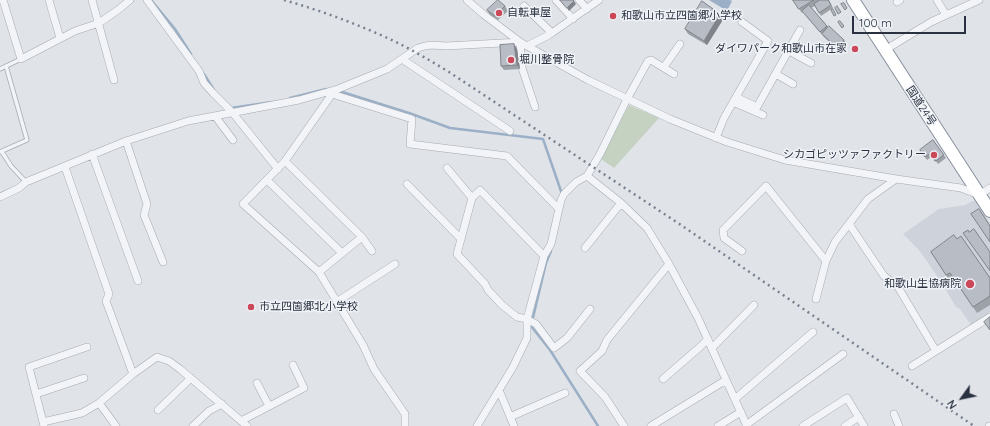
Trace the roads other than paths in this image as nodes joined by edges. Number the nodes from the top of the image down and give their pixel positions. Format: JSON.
{"nodes":[{"id":1,"x":3,"y":0,"type":"edge"},
{"id":2,"x":50,"y":0,"type":"edge"},
{"id":3,"x":92,"y":0,"type":"edge"},
{"id":4,"x":130,"y":0,"type":"edge"},
{"id":5,"x":147,"y":0,"type":"edge"},
{"id":6,"x":467,"y":0,"type":"edge"},
{"id":7,"x":556,"y":0,"type":"edge"},
{"id":8,"x":579,"y":0,"type":"edge"},
{"id":9,"x":599,"y":0,"type":"edge"},
{"id":10,"x":852,"y":0,"type":"edge"},
{"id":11,"x":937,"y":0,"type":"edge"},
{"id":12,"x":979,"y":0,"type":"edge"},
{"id":13,"x":524,"y":6,"type":"dead end"},
{"id":14,"x":587,"y":9,"type":"junction"},
{"id":15,"x":946,"y":15,"type":"junction"},
{"id":16,"x":572,"y":19,"type":"junction"},
{"id":17,"x":742,"y":22,"type":"dead end"},
{"id":18,"x":99,"y":23,"type":"junction"},
{"id":19,"x":800,"y":30,"type":"dead end"},
{"id":20,"x":552,"y":33,"type":"junction"},
{"id":21,"x":60,"y":38,"type":"junction"},
{"id":22,"x":520,"y":42,"type":"junction"},
{"id":23,"x":680,"y":44,"type":"dead end"},
{"id":24,"x":527,"y":46,"type":"junction"},
{"id":25,"x":885,"y":50,"type":"junction"},
{"id":26,"x":789,"y":51,"type":"junction"},
{"id":27,"x":22,"y":59,"type":"junction"},
{"id":28,"x":402,"y":59,"type":"junction"},
{"id":29,"x":811,"y":63,"type":"dead end"},
{"id":30,"x":6,"y":66,"type":"junction"},
{"id":31,"x":664,"y":67,"type":"junction"},
{"id":32,"x":0,"y":69,"type":"edge"},
{"id":33,"x":674,"y":74,"type":"dead end"},
{"id":34,"x":776,"y":74,"type":"junction"},
{"id":35,"x":114,"y":80,"type":"dead end"},
{"id":36,"x":793,"y":84,"type":"dead end"},
{"id":37,"x":334,"y":91,"type":"junction"},
{"id":38,"x":627,"y":99,"type":"junction"},
{"id":39,"x":734,"y":100,"type":"junction"},
{"id":40,"x":535,"y":107,"type":"dead end"},
{"id":41,"x":232,"y":112,"type":"junction"},
{"id":42,"x":763,"y":115,"type":"dead end"},
{"id":43,"x":215,"y":116,"type":"junction"},
{"id":44,"x":510,"y":131,"type":"dead end"},
{"id":45,"x":716,"y":138,"type":"junction"},
{"id":46,"x":232,"y":140,"type":"dead end"},
{"id":47,"x":126,"y":141,"type":"junction"},
{"id":48,"x":1,"y":152,"type":"edge"},
{"id":49,"x":92,"y":154,"type":"junction"},
{"id":50,"x":285,"y":160,"type":"junction"},
{"id":51,"x":65,"y":167,"type":"junction"},
{"id":52,"x":448,"y":168,"type":"dead end"},
{"id":53,"x":278,"y":169,"type":"junction"},
{"id":54,"x":587,"y":176,"type":"junction"},
{"id":55,"x":896,"y":179,"type":"junction"},
{"id":56,"x":267,"y":180,"type":"junction"},
{"id":57,"x":26,"y":182,"type":"junction"},
{"id":58,"x":407,"y":184,"type":"dead end"},
{"id":59,"x":990,"y":188,"type":"edge"},
{"id":60,"x":979,"y":195,"type":"junction"},
{"id":61,"x":0,"y":197,"type":"edge"},
{"id":62,"x":472,"y":198,"type":"junction"},
{"id":63,"x":621,"y":203,"type":"junction"},
{"id":64,"x":558,"y":208,"type":"junction"},
{"id":65,"x":990,"y":211,"type":"edge"},
{"id":66,"x":850,"y":224,"type":"junction"},
{"id":67,"x":362,"y":237,"type":"junction"},
{"id":68,"x":461,"y":239,"type":"junction"},
{"id":69,"x":585,"y":248,"type":"dead end"},
{"id":70,"x":372,"y":251,"type":"dead end"},
{"id":71,"x":742,"y":252,"type":"dead end"},
{"id":72,"x":342,"y":253,"type":"junction"},
{"id":73,"x":544,"y":256,"type":"junction"},
{"id":74,"x":826,"y":261,"type":"junction"},
{"id":75,"x":163,"y":262,"type":"dead end"},
{"id":76,"x":395,"y":264,"type":"dead end"},
{"id":77,"x":669,"y":264,"type":"junction"},
{"id":78,"x":319,"y":272,"type":"junction"},
{"id":79,"x":138,"y":281,"type":"dead end"},
{"id":80,"x":816,"y":299,"type":"dead end"},
{"id":81,"x":338,"y":301,"type":"junction"},
{"id":82,"x":754,"y":305,"type":"dead end"},
{"id":83,"x":590,"y":309,"type":"dead end"},
{"id":84,"x":990,"y":317,"type":"edge"},
{"id":85,"x":530,"y":321,"type":"junction"},
{"id":86,"x":813,"y":332,"type":"dead end"},
{"id":87,"x":708,"y":338,"type":"junction"},
{"id":88,"x":87,"y":347,"type":"dead end"},
{"id":89,"x":712,"y":348,"type":"junction"},
{"id":90,"x":936,"y":351,"type":"junction"},
{"id":91,"x":843,"y":354,"type":"dead end"},
{"id":92,"x":293,"y":365,"type":"dead end"},
{"id":93,"x":912,"y":366,"type":"dead end"},
{"id":94,"x":133,"y":374,"type":"junction"},
{"id":95,"x":84,"y":378,"type":"dead end"},
{"id":96,"x":191,"y":378,"type":"junction"},
{"id":97,"x":663,"y":379,"type":"dead end"},
{"id":98,"x":726,"y":380,"type":"junction"},
{"id":99,"x":257,"y":383,"type":"dead end"},
{"id":100,"x":499,"y":390,"type":"junction"},
{"id":101,"x":565,"y":393,"type":"dead end"},
{"id":102,"x":36,"y":394,"type":"junction"},
{"id":103,"x":735,"y":399,"type":"junction"},
{"id":104,"x":99,"y":403,"type":"junction"},
{"id":105,"x":222,"y":404,"type":"junction"},
{"id":106,"x":269,"y":406,"type":"junction"},
{"id":107,"x":158,"y":410,"type":"dead end"},
{"id":108,"x":741,"y":412,"type":"junction"},
{"id":109,"x":894,"y":414,"type":"dead end"},
{"id":110,"x":510,"y":417,"type":"junction"},
{"id":111,"x":858,"y":417,"type":"junction"},
{"id":112,"x":483,"y":418,"type":"junction"},
{"id":113,"x":43,"y":424,"type":"edge"},
{"id":114,"x":244,"y":424,"type":"edge"},
{"id":115,"x":746,"y":425,"type":"edge"},
{"id":116,"x":116,"y":426,"type":"edge"},
{"id":117,"x":193,"y":426,"type":"edge"},
{"id":118,"x":405,"y":426,"type":"edge"},
{"id":119,"x":477,"y":426,"type":"edge"},
{"id":120,"x":487,"y":426,"type":"edge"},
{"id":121,"x":514,"y":426,"type":"edge"},
{"id":122,"x":624,"y":426,"type":"edge"},
{"id":123,"x":651,"y":426,"type":"edge"},
{"id":124,"x":718,"y":426,"type":"edge"},
{"id":125,"x":803,"y":426,"type":"edge"},
{"id":126,"x":846,"y":426,"type":"edge"},
{"id":127,"x":864,"y":426,"type":"edge"},
{"id":128,"x":899,"y":426,"type":"edge"}],
"edges":[{"from":1,"to":27,"type":"street"},
{"from":2,"to":21,"type":"street"},
{"from":3,"to":18,"type":"street"},
{"from":4,"to":18,"type":"street"},
{"from":5,"to":41,"type":"street"},
{"from":6,"to":22,"type":"street"},
{"from":7,"to":16,"type":"street"},
{"from":8,"to":14,"type":"street"},
{"from":9,"to":14,"type":"street"},
{"from":10,"to":25,"type":"highway","name":"国道24号"},
{"from":11,"to":15,"type":"street"},
{"from":12,"to":15,"type":"street"},
{"from":13,"to":20,"type":"street"},
{"from":14,"to":16,"type":"street"},
{"from":15,"to":25,"type":"street"},
{"from":16,"to":20,"type":"street"},
{"from":17,"to":39,"type":"street"},
{"from":18,"to":21,"type":"street"},
{"from":18,"to":35,"type":"street"},
{"from":19,"to":26,"type":"street"},
{"from":20,"to":24,"type":"street"},
{"from":21,"to":27,"type":"street"},
{"from":22,"to":24,"type":"street"},
{"from":22,"to":28,"type":"street"},
{"from":22,"to":40,"type":"street"},
{"from":23,"to":31,"type":"street"},
{"from":24,"to":38,"type":"street"},
{"from":25,"to":60,"type":"highway","name":"国道24号"},
{"from":26,"to":29,"type":"street"},
{"from":26,"to":34,"type":"street"},
{"from":27,"to":30,"type":"lane"},
{"from":28,"to":37,"type":"street"},
{"from":28,"to":44,"type":"street"},
{"from":30,"to":32,"type":"lane"},
{"from":30,"to":48,"type":"lane"},
{"from":31,"to":33,"type":"street"},
{"from":31,"to":38,"type":"street"},
{"from":34,"to":36,"type":"street"},
{"from":34,"to":39,"type":"street"},
{"from":37,"to":41,"type":"street"},
{"from":37,"to":50,"type":"street"},
{"from":37,"to":64,"type":"street"},
{"from":38,"to":45,"type":"street"},
{"from":38,"to":54,"type":"street"},
{"from":39,"to":42,"type":"street"},
{"from":39,"to":45,"type":"street"},
{"from":41,"to":43,"type":"street"},
{"from":41,"to":53,"type":"street"},
{"from":43,"to":46,"type":"street"},
{"from":43,"to":47,"type":"street"},
{"from":45,"to":55,"type":"street"},
{"from":47,"to":49,"type":"street"},
{"from":47,"to":75,"type":"street"},
{"from":48,"to":57,"type":"lane"},
{"from":49,"to":51,"type":"street"},
{"from":49,"to":79,"type":"street"},
{"from":50,"to":53,"type":"street"},
{"from":50,"to":67,"type":"street"},
{"from":51,"to":57,"type":"street"},
{"from":51,"to":94,"type":"street"},
{"from":52,"to":62,"type":"street"},
{"from":53,"to":56,"type":"street"},
{"from":54,"to":63,"type":"street"},
{"from":54,"to":64,"type":"street"},
{"from":55,"to":60,"type":"street"},
{"from":55,"to":66,"type":"street"},
{"from":56,"to":72,"type":"street"},
{"from":56,"to":78,"type":"street"},
{"from":57,"to":61,"type":"street"},
{"from":58,"to":68,"type":"street"},
{"from":59,"to":60,"type":"street"},
{"from":60,"to":65,"type":"highway","name":"国道24号"},
{"from":62,"to":68,"type":"street"},
{"from":62,"to":73,"type":"street"},
{"from":63,"to":69,"type":"street"},
{"from":63,"to":77,"type":"street"},
{"from":64,"to":73,"type":"street"},
{"from":66,"to":74,"type":"street"},
{"from":66,"to":90,"type":"street"},
{"from":67,"to":70,"type":"street"},
{"from":67,"to":72,"type":"street"},
{"from":68,"to":85,"type":"street"},
{"from":71,"to":74,"type":"street"},
{"from":72,"to":78,"type":"street"},
{"from":73,"to":85,"type":"street"},
{"from":74,"to":80,"type":"street"},
{"from":76,"to":81,"type":"street"},
{"from":77,"to":87,"type":"street"},
{"from":77,"to":122,"type":"street"},
{"from":78,"to":81,"type":"street"},
{"from":81,"to":118,"type":"street"},
{"from":82,"to":89,"type":"street"},
{"from":83,"to":85,"type":"street"},
{"from":84,"to":90,"type":"street"},
{"from":85,"to":100,"type":"street"},
{"from":86,"to":103,"type":"street"},
{"from":87,"to":89,"type":"street"},
{"from":87,"to":97,"type":"street"},
{"from":88,"to":102,"type":"street"},
{"from":89,"to":98,"type":"street"},
{"from":90,"to":93,"type":"street"},
{"from":91,"to":115,"type":"street"},
{"from":92,"to":106,"type":"street"},
{"from":94,"to":96,"type":"street"},
{"from":94,"to":104,"type":"street"},
{"from":95,"to":102,"type":"street"},
{"from":96,"to":105,"type":"street"},
{"from":96,"to":107,"type":"street"},
{"from":98,"to":103,"type":"street"},
{"from":98,"to":123,"type":"street"},
{"from":99,"to":106,"type":"street"},
{"from":100,"to":110,"type":"street"},
{"from":100,"to":112,"type":"street"},
{"from":101,"to":110,"type":"street"},
{"from":102,"to":113,"type":"street"},
{"from":103,"to":108,"type":"street"},
{"from":104,"to":113,"type":"street"},
{"from":104,"to":116,"type":"street"},
{"from":105,"to":114,"type":"street"},
{"from":105,"to":117,"type":"street"},
{"from":106,"to":114,"type":"street"},
{"from":108,"to":115,"type":"street"},
{"from":108,"to":124,"type":"street"},
{"from":109,"to":128,"type":"street"},
{"from":110,"to":121,"type":"street"},
{"from":111,"to":125,"type":"street"},
{"from":111,"to":126,"type":"street"},
{"from":111,"to":127,"type":"street"},
{"from":112,"to":119,"type":"street"},
{"from":112,"to":120,"type":"street"}]}
